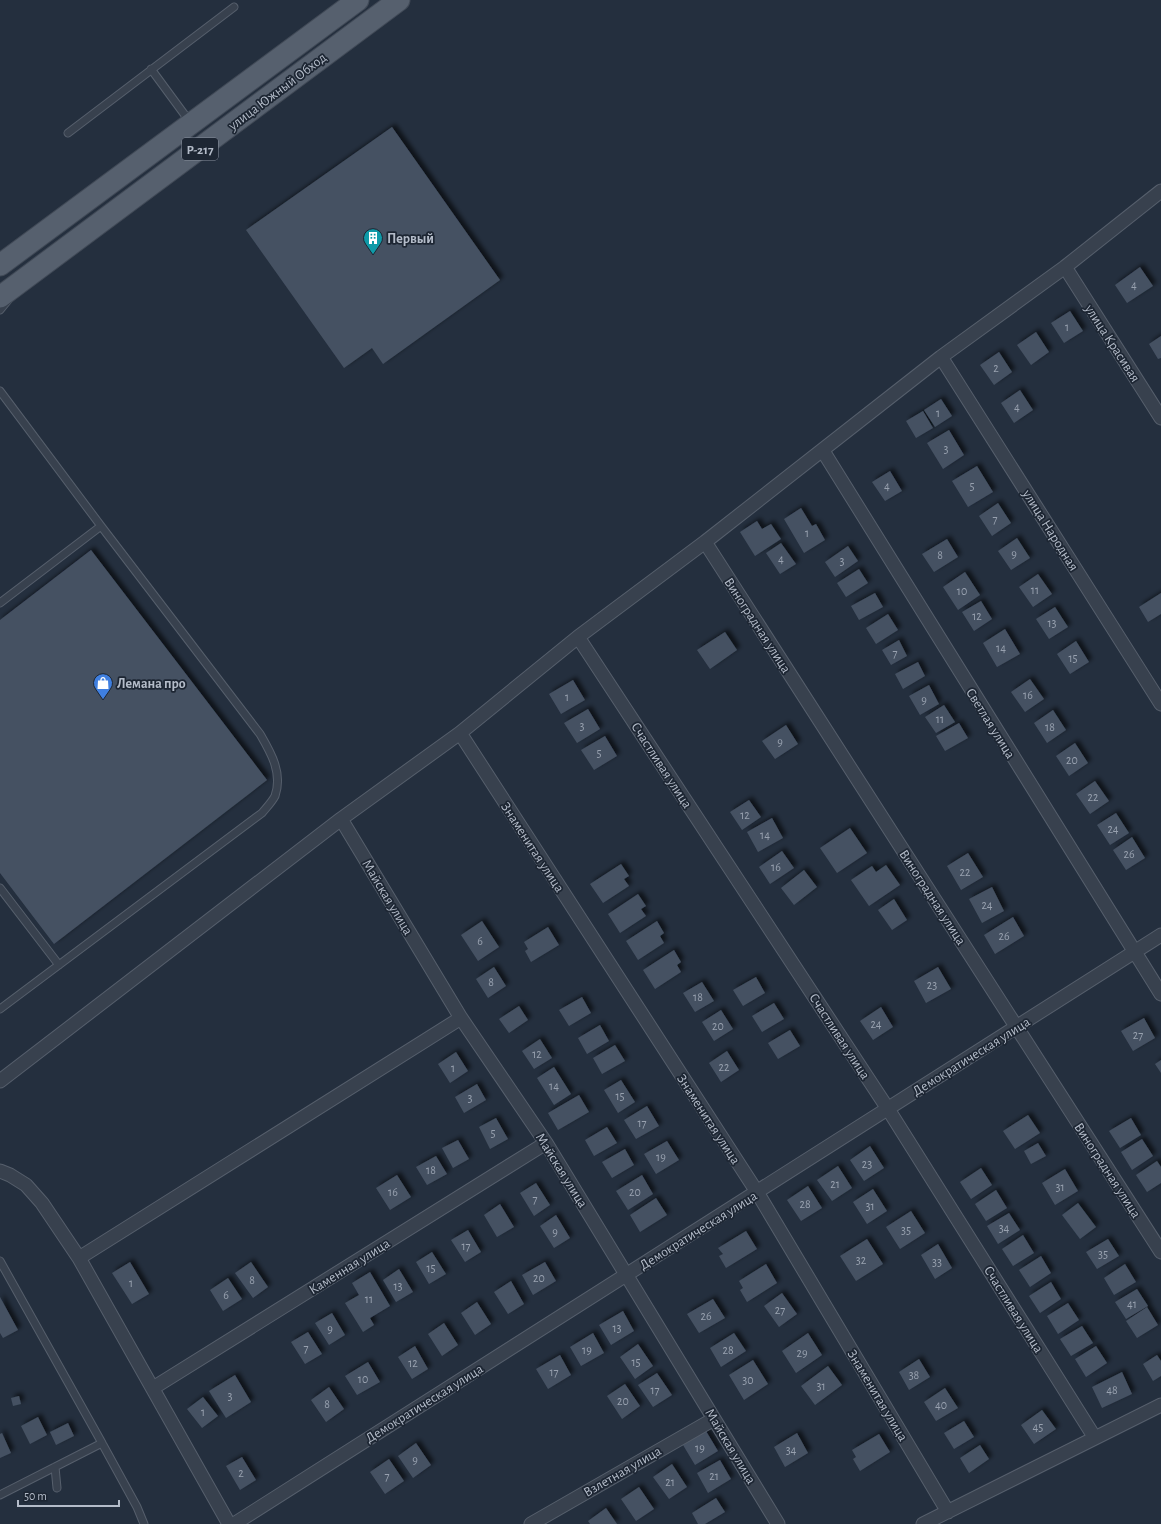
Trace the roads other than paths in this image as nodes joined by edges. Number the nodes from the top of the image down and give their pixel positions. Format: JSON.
{"nodes":[{"id":1,"x":358,"y":0,"type":"edge"},
{"id":2,"x":399,"y":0,"type":"edge"},
{"id":3,"x":234,"y":7,"type":"dead end"},
{"id":4,"x":151,"y":69,"type":"junction"},
{"id":5,"x":191,"y":124,"type":"junction"},
{"id":6,"x":68,"y":133,"type":"dead end"},
{"id":7,"x":1161,"y":191,"type":"edge"},
{"id":8,"x":0,"y":265,"type":"edge"},
{"id":9,"x":1065,"y":267,"type":"junction"},
{"id":10,"x":30,"y":275,"type":"junction"},
{"id":11,"x":0,"y":297,"type":"edge"},
{"id":12,"x":0,"y":310,"type":"edge"},
{"id":13,"x":941,"y":357,"type":"junction"},
{"id":14,"x":0,"y":391,"type":"edge"},
{"id":15,"x":1161,"y":418,"type":"edge"},
{"id":16,"x":823,"y":451,"type":"junction"},
{"id":17,"x":101,"y":526,"type":"junction"},
{"id":18,"x":705,"y":542,"type":"junction"},
{"id":19,"x":0,"y":603,"type":"edge"},
{"id":20,"x":578,"y":637,"type":"junction"},
{"id":21,"x":1161,"y":704,"type":"edge"},
{"id":22,"x":460,"y":733,"type":"junction"},
{"id":23,"x":341,"y":819,"type":"junction"},
{"id":24,"x":0,"y":888,"type":"edge"},
{"id":25,"x":1161,"y":935,"type":"edge"},
{"id":26,"x":1134,"y":953,"type":"junction"},
{"id":27,"x":59,"y":965,"type":"junction"},
{"id":28,"x":1161,"y":994,"type":"edge"},
{"id":29,"x":0,"y":1009,"type":"edge"},
{"id":30,"x":461,"y":1018,"type":"junction"},
{"id":31,"x":1017,"y":1027,"type":"junction"},
{"id":32,"x":0,"y":1080,"type":"edge"},
{"id":33,"x":888,"y":1109,"type":"junction"},
{"id":34,"x":546,"y":1143,"type":"junction"},
{"id":35,"x":0,"y":1171,"type":"edge"},
{"id":36,"x":757,"y":1192,"type":"junction"},
{"id":37,"x":1161,"y":1252,"type":"edge"},
{"id":38,"x":79,"y":1258,"type":"junction"},
{"id":39,"x":0,"y":1261,"type":"edge"},
{"id":40,"x":627,"y":1275,"type":"junction"},
{"id":41,"x":153,"y":1388,"type":"junction"},
{"id":42,"x":1161,"y":1405,"type":"edge"},
{"id":43,"x":714,"y":1419,"type":"junction"},
{"id":44,"x":1095,"y":1438,"type":"junction"},
{"id":45,"x":103,"y":1446,"type":"dead end"},
{"id":46,"x":55,"y":1467,"type":"junction"},
{"id":47,"x":56,"y":1488,"type":"dead end"},
{"id":48,"x":0,"y":1495,"type":"edge"},
{"id":49,"x":948,"y":1512,"type":"junction"},
{"id":50,"x":144,"y":1524,"type":"edge"},
{"id":51,"x":229,"y":1524,"type":"edge"},
{"id":52,"x":234,"y":1524,"type":"edge"},
{"id":53,"x":531,"y":1524,"type":"edge"},
{"id":54,"x":778,"y":1524,"type":"edge"},
{"id":55,"x":924,"y":1524,"type":"edge"}],
"edges":[{"from":1,"to":5,"type":"main road","name":"улица Южный Обход","number":"Р-217"},
{"from":2,"to":10,"type":"main road","name":"улица Южный Обход","number":"Р-217"},
{"from":3,"to":4,"type":"lane"},
{"from":4,"to":5,"type":"lane"},
{"from":4,"to":6,"type":"lane"},
{"from":5,"to":8,"type":"main road","name":"улица Южный Обход","number":"Р-217"},
{"from":7,"to":9,"type":"street"},
{"from":9,"to":13,"type":"street"},
{"from":9,"to":15,"type":"street","name":"улица Красивая"},
{"from":10,"to":11,"type":"main road","name":"улица Южный Обход","number":"Р-217"},
{"from":10,"to":12,"type":"lane"},
{"from":13,"to":16,"type":"street"},
{"from":13,"to":21,"type":"street","name":"улица Народная"},
{"from":14,"to":17,"type":"lane"},
{"from":16,"to":18,"type":"street"},
{"from":16,"to":26,"type":"street","name":"Светлая улица"},
{"from":17,"to":19,"type":"lane"},
{"from":17,"to":27,"type":"lane"},
{"from":18,"to":20,"type":"street"},
{"from":18,"to":31,"type":"street","name":"Виноградная улица"},
{"from":20,"to":22,"type":"street"},
{"from":20,"to":33,"type":"street","name":"Счастливая улица"},
{"from":22,"to":23,"type":"street"},
{"from":22,"to":36,"type":"street","name":"Знаменитая улица"},
{"from":23,"to":30,"type":"street","name":"Майская улица"},
{"from":23,"to":32,"type":"street"},
{"from":24,"to":27,"type":"lane"},
{"from":25,"to":26,"type":"street","name":"Демократическая улица"},
{"from":26,"to":28,"type":"street","name":"Светлая улица"},
{"from":26,"to":31,"type":"street","name":"Демократическая улица"},
{"from":27,"to":29,"type":"lane"},
{"from":30,"to":34,"type":"street","name":"Майская улица"},
{"from":30,"to":38,"type":"street"},
{"from":31,"to":33,"type":"street","name":"Демократическая улица"},
{"from":31,"to":37,"type":"street","name":"Виноградная улица"},
{"from":33,"to":36,"type":"street","name":"Демократическая улица"},
{"from":33,"to":44,"type":"street","name":"Счастливая улица"},
{"from":34,"to":40,"type":"street","name":"Майская улица"},
{"from":34,"to":41,"type":"street","name":"Каменная улица"},
{"from":35,"to":38,"type":"street"},
{"from":36,"to":40,"type":"street","name":"Демократическая улица"},
{"from":36,"to":49,"type":"street","name":"Знаменитая улица"},
{"from":38,"to":41,"type":"street"},
{"from":39,"to":46,"type":"lane"},
{"from":40,"to":43,"type":"street","name":"Майская улица"},
{"from":40,"to":52,"type":"street","name":"Демократическая улица"},
{"from":41,"to":51,"type":"street"},
{"from":42,"to":44,"type":"street"},
{"from":43,"to":53,"type":"street","name":"Взлетная улица"},
{"from":43,"to":54,"type":"street","name":"Майская улица"},
{"from":44,"to":49,"type":"street"},
{"from":45,"to":50,"type":"lane"},
{"from":46,"to":47,"type":"lane"},
{"from":46,"to":48,"type":"lane"},
{"from":49,"to":55,"type":"street"}]}
